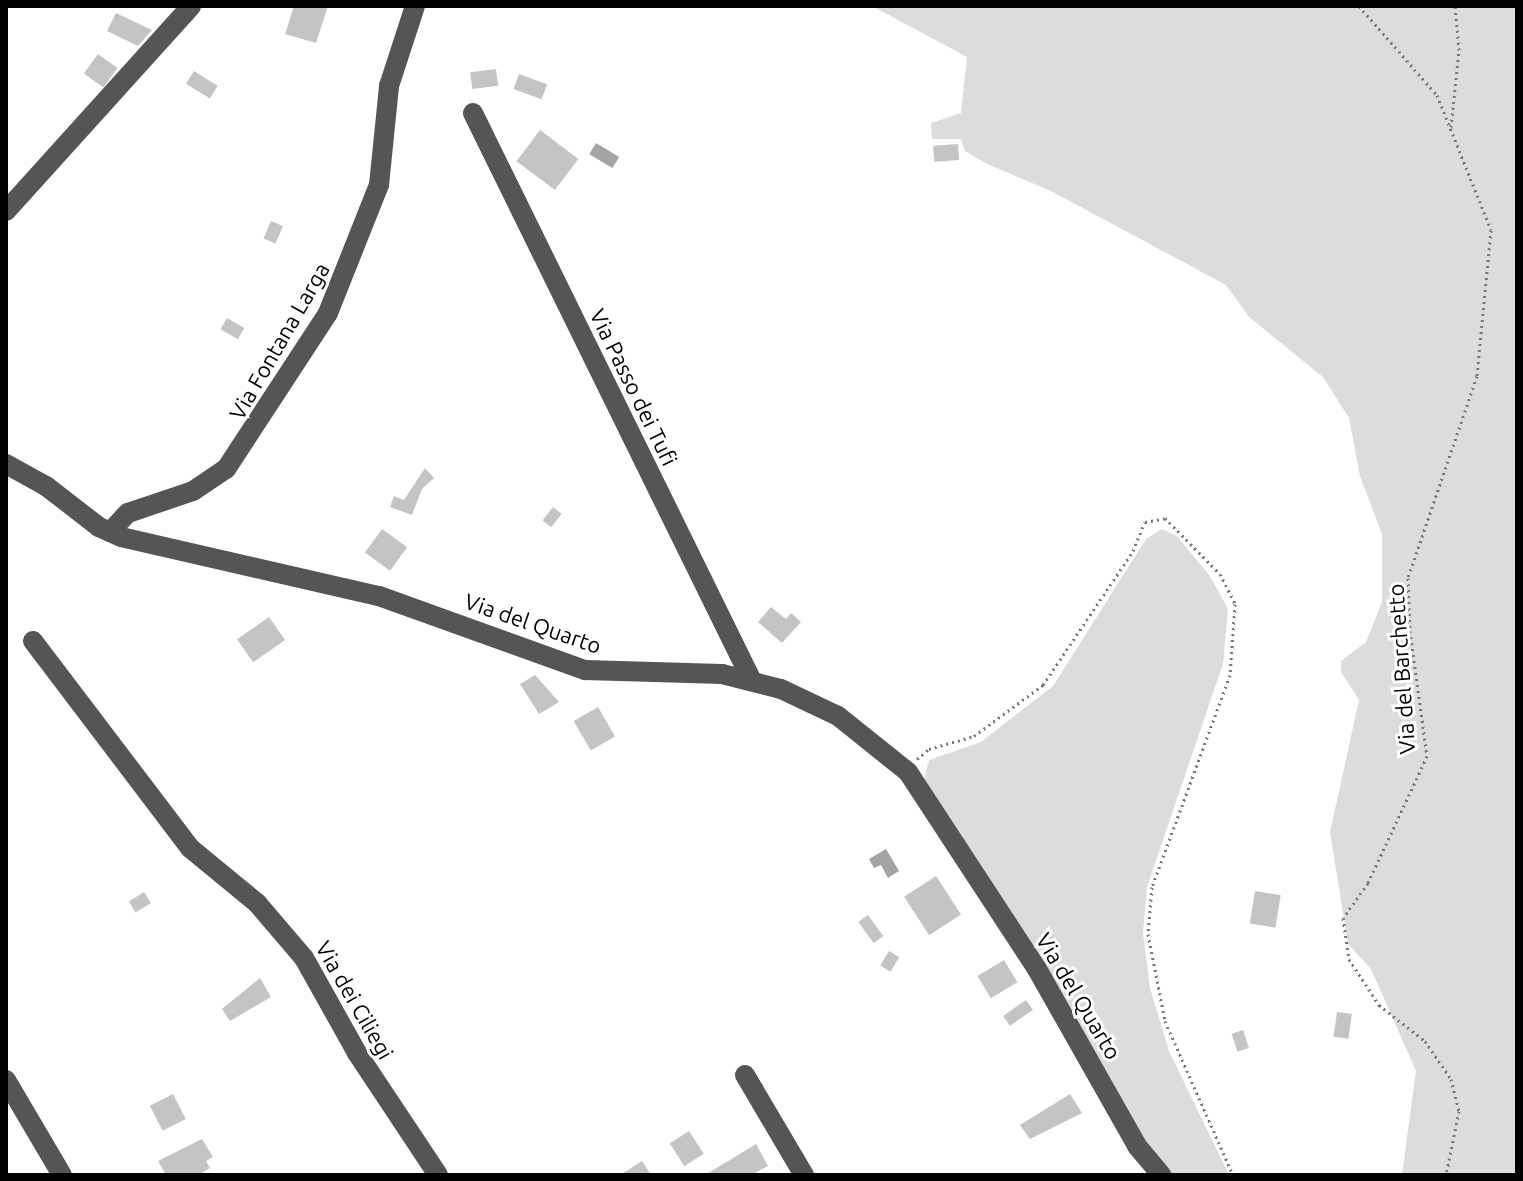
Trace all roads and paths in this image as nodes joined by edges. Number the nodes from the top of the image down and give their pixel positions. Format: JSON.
{"nodes":[{"id":1,"x":191,"y":6,"type":"edge"},
{"id":2,"x":415,"y":6,"type":"edge"},
{"id":3,"x":1359,"y":6,"type":"edge"},
{"id":4,"x":1455,"y":6,"type":"edge"},
{"id":5,"x":473,"y":113,"type":"dead end"},
{"id":6,"x":1451,"y":131,"type":"junction"},
{"id":7,"x":6,"y":211,"type":"edge"},
{"id":8,"x":6,"y":464,"type":"edge"},
{"id":9,"x":110,"y":532,"type":"junction"},
{"id":10,"x":33,"y":641,"type":"dead end"},
{"id":11,"x":752,"y":681,"type":"junction"},
{"id":12,"x":908,"y":772,"type":"junction"},
{"id":13,"x":745,"y":1075,"type":"dead end"},
{"id":14,"x":6,"y":1080,"type":"edge"},
{"id":15,"x":62,"y":1175,"type":"edge"},
{"id":16,"x":438,"y":1175,"type":"edge"},
{"id":17,"x":804,"y":1175,"type":"edge"},
{"id":18,"x":1161,"y":1175,"type":"edge"},
{"id":19,"x":1233,"y":1175,"type":"edge"},
{"id":20,"x":1446,"y":1175,"type":"edge"}],
"edges":[{"from":1,"to":7,"type":"street"},
{"from":2,"to":9,"type":"street","name":"Via Fontana Larga"},
{"from":3,"to":6,"type":"path","name":"Via del Barchetto"},
{"from":4,"to":6,"type":"path"},
{"from":5,"to":11,"type":"street","name":"Via Passo dei Tufi"},
{"from":6,"to":20,"type":"path","name":"Via del Barchetto"},
{"from":8,"to":9,"type":"street","name":"Via del Quarto"},
{"from":9,"to":11,"type":"street","name":"Via del Quarto"},
{"from":10,"to":16,"type":"street","name":"Via dei Ciliegi"},
{"from":11,"to":12,"type":"street","name":"Via del Quarto"},
{"from":12,"to":18,"type":"street","name":"Via del Quarto"},
{"from":12,"to":19,"type":"path"},
{"from":13,"to":17,"type":"street"},
{"from":14,"to":15,"type":"street"}]}
